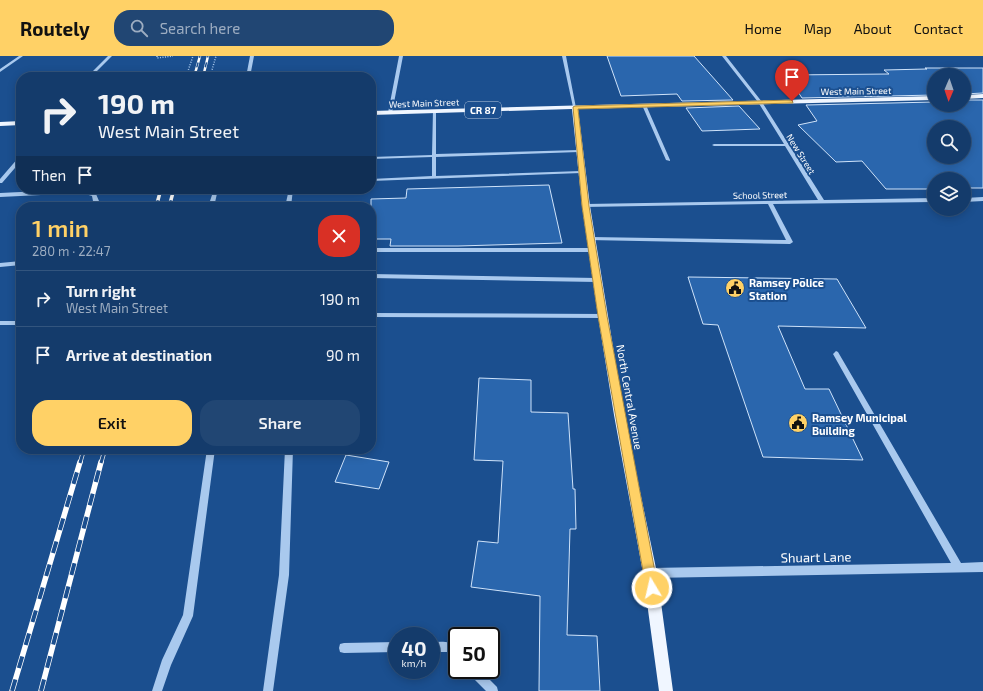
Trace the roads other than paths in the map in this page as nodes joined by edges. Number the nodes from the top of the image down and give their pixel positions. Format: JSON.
{"nodes":[{"id":1,"x":21,"y":56,"type":"edge"},
{"id":2,"x":110,"y":56,"type":"edge"},
{"id":3,"x":252,"y":56,"type":"edge"},
{"id":4,"x":401,"y":56,"type":"edge"},
{"id":5,"x":564,"y":56,"type":"edge"},
{"id":6,"x":724,"y":56,"type":"edge"},
{"id":7,"x":0,"y":71,"type":"edge"},
{"id":8,"x":94,"y":72,"type":"edge"},
{"id":9,"x":249,"y":72,"type":"edge"},
{"id":10,"x":983,"y":96,"type":"edge"},
{"id":11,"x":971,"y":97,"type":"edge"},
{"id":12,"x":927,"y":98,"type":"edge"},
{"id":13,"x":760,"y":102,"type":"junction"},
{"id":14,"x":644,"y":105,"type":"junction"},
{"id":15,"x":575,"y":107,"type":"junction"},
{"id":16,"x":434,"y":111,"type":"junction"},
{"id":17,"x":376,"y":113,"type":"edge"},
{"id":18,"x":390,"y":113,"type":"junction"},
{"id":19,"x":16,"y":123,"type":"edge"},
{"id":20,"x":0,"y":124,"type":"edge"},
{"id":21,"x":714,"y":145,"type":"dead end"},
{"id":22,"x":787,"y":145,"type":"junction"},
{"id":23,"x":579,"y":151,"type":"junction"},
{"id":24,"x":434,"y":156,"type":"junction"},
{"id":25,"x":376,"y":158,"type":"edge"},
{"id":26,"x":668,"y":160,"type":"dead end"},
{"id":27,"x":16,"y":164,"type":"edge"},
{"id":28,"x":581,"y":172,"type":"junction"},
{"id":29,"x":434,"y":178,"type":"junction"},
{"id":30,"x":376,"y":180,"type":"edge"},
{"id":31,"x":0,"y":182,"type":"edge"},
{"id":32,"x":20,"y":194,"type":"edge"},
{"id":33,"x":91,"y":194,"type":"edge"},
{"id":34,"x":0,"y":195,"type":"edge"},
{"id":35,"x":983,"y":199,"type":"edge"},
{"id":36,"x":927,"y":200,"type":"edge"},
{"id":37,"x":971,"y":200,"type":"edge"},
{"id":38,"x":95,"y":202,"type":"edge"},
{"id":39,"x":822,"y":202,"type":"junction"},
{"id":40,"x":770,"y":203,"type":"junction"},
{"id":41,"x":586,"y":206,"type":"junction"},
{"id":42,"x":592,"y":245,"type":"junction"},
{"id":43,"x":376,"y":250,"type":"edge"},
{"id":44,"x":16,"y":263,"type":"edge"},
{"id":45,"x":0,"y":265,"type":"edge"},
{"id":46,"x":376,"y":276,"type":"edge"},
{"id":47,"x":597,"y":280,"type":"junction"},
{"id":48,"x":376,"y":315,"type":"edge"},
{"id":49,"x":603,"y":316,"type":"junction"},
{"id":50,"x":0,"y":323,"type":"edge"},
{"id":51,"x":16,"y":323,"type":"edge"},
{"id":52,"x":836,"y":354,"type":"dead end"},
{"id":53,"x":210,"y":454,"type":"edge"},
{"id":54,"x":289,"y":454,"type":"edge"},
{"id":55,"x":958,"y":567,"type":"junction"},
{"id":56,"x":983,"y":567,"type":"edge"},
{"id":57,"x":650,"y":573,"type":"junction"},
{"id":58,"x":388,"y":647,"type":"edge"},
{"id":59,"x":344,"y":648,"type":"dead end"},
{"id":60,"x":482,"y":679,"type":"edge"},
{"id":61,"x":157,"y":691,"type":"edge"},
{"id":62,"x":268,"y":691,"type":"edge"},
{"id":63,"x":493,"y":691,"type":"edge"},
{"id":64,"x":666,"y":691,"type":"edge"}],
"edges":[{"from":1,"to":7,"type":"street"},
{"from":2,"to":8,"type":"street"},
{"from":3,"to":9,"type":"street"},
{"from":4,"to":18,"type":"street"},
{"from":5,"to":15,"type":"street"},
{"from":6,"to":13,"type":"street","name":"New Street"},
{"from":10,"to":11,"type":"main road"},
{"from":12,"to":13,"type":"main road","name":"West Main Street","number":"CR 87"},
{"from":13,"to":14,"type":"main road","name":"West Main Street","number":"CR 87"},
{"from":13,"to":22,"type":"street","name":"New Street"},
{"from":14,"to":15,"type":"main road","name":"West Main Street","number":"CR 87"},
{"from":14,"to":26,"type":"street"},
{"from":15,"to":16,"type":"main road","name":"West Main Street","number":"CR 87"},
{"from":15,"to":23,"type":"main road","name":"North Central Avenue"},
{"from":16,"to":18,"type":"main road","name":"West Main Street","number":"CR 87"},
{"from":16,"to":24,"type":"street"},
{"from":17,"to":18,"type":"main road","name":"West Main Street","number":"CR 87"},
{"from":19,"to":20,"type":"main road"},
{"from":21,"to":22,"type":"street"},
{"from":22,"to":39,"type":"street","name":"New Street"},
{"from":23,"to":24,"type":"street"},
{"from":23,"to":28,"type":"main road","name":"North Central Avenue"},
{"from":24,"to":25,"type":"street"},
{"from":24,"to":29,"type":"street"},
{"from":27,"to":31,"type":"street"},
{"from":28,"to":29,"type":"street"},
{"from":28,"to":41,"type":"main road","name":"North Central Avenue"},
{"from":29,"to":30,"type":"street"},
{"from":32,"to":34,"type":"street"},
{"from":33,"to":38,"type":"street"},
{"from":35,"to":37,"type":"street"},
{"from":36,"to":39,"type":"street","name":"School Street"},
{"from":39,"to":40,"type":"street","name":"School Street"},
{"from":40,"to":41,"type":"street","name":"School Street"},
{"from":40,"to":42,"type":"street"},
{"from":41,"to":42,"type":"main road","name":"North Central Avenue"},
{"from":42,"to":43,"type":"street"},
{"from":42,"to":47,"type":"main road","name":"North Central Avenue"},
{"from":44,"to":45,"type":"street"},
{"from":46,"to":47,"type":"street"},
{"from":47,"to":49,"type":"main road","name":"North Central Avenue"},
{"from":48,"to":49,"type":"street"},
{"from":49,"to":57,"type":"main road","name":"North Central Avenue"},
{"from":50,"to":51,"type":"street"},
{"from":52,"to":55,"type":"street"},
{"from":53,"to":61,"type":"street"},
{"from":54,"to":62,"type":"street"},
{"from":55,"to":56,"type":"street","name":"Shuart Lane"},
{"from":55,"to":57,"type":"street","name":"Shuart Lane"},
{"from":57,"to":64,"type":"main road","name":"North Central Avenue"},
{"from":58,"to":59,"type":"street"},
{"from":60,"to":63,"type":"street"}]}
